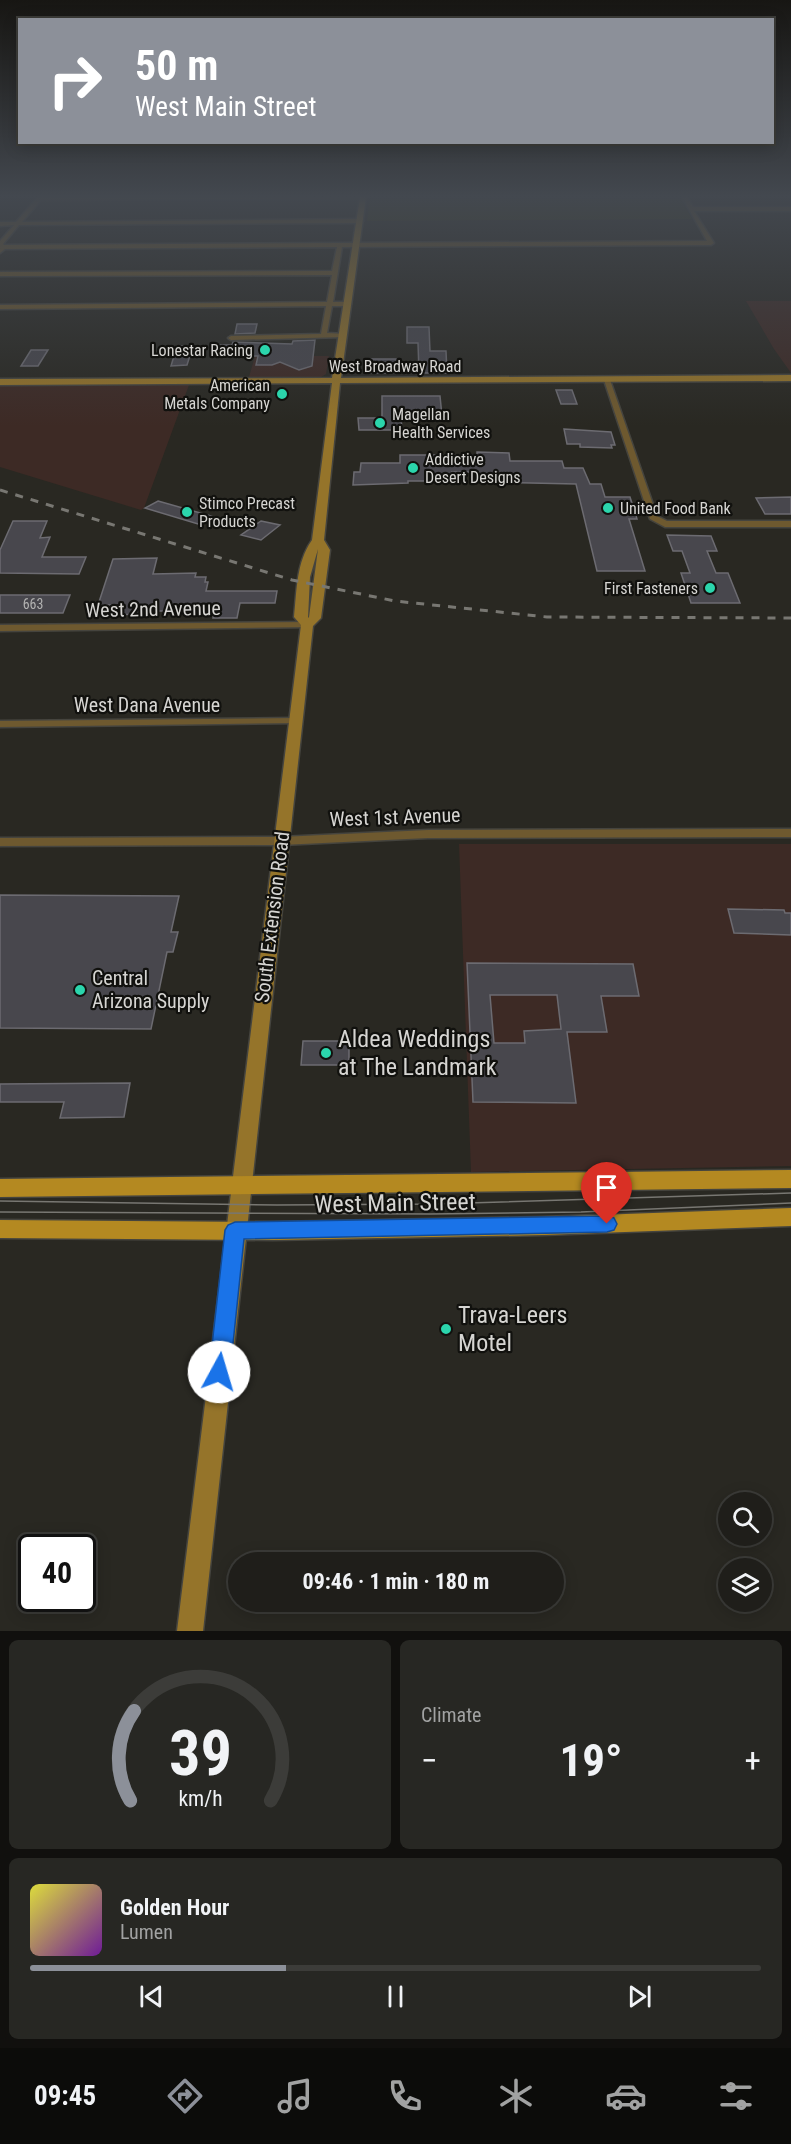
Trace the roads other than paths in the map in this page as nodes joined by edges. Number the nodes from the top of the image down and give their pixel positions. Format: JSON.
{"nodes":[{"id":1,"x":297,"y":273,"type":"edge"},
{"id":2,"x":335,"y":273,"type":"edge"},
{"id":3,"x":352,"y":273,"type":"edge"},
{"id":4,"x":0,"y":274,"type":"edge"},
{"id":5,"x":329,"y":304,"type":"junction"},
{"id":6,"x":348,"y":304,"type":"junction"},
{"id":7,"x":0,"y":306,"type":"edge"},
{"id":8,"x":324,"y":335,"type":"junction"},
{"id":9,"x":344,"y":335,"type":"junction"},
{"id":10,"x":231,"y":338,"type":"dead end"},
{"id":11,"x":791,"y":378,"type":"edge"},
{"id":12,"x":607,"y":380,"type":"junction"},
{"id":13,"x":336,"y":381,"type":"junction"},
{"id":14,"x":0,"y":382,"type":"edge"},
{"id":15,"x":791,"y":524,"type":"edge"},
{"id":16,"x":307,"y":625,"type":"junction"},
{"id":17,"x":0,"y":628,"type":"edge"},
{"id":18,"x":295,"y":721,"type":"junction"},
{"id":19,"x":0,"y":724,"type":"edge"},
{"id":20,"x":791,"y":833,"type":"edge"},
{"id":21,"x":281,"y":841,"type":"junction"},
{"id":22,"x":0,"y":842,"type":"edge"},
{"id":23,"x":791,"y":1179,"type":"edge"},
{"id":24,"x":240,"y":1185,"type":"junction"},
{"id":25,"x":0,"y":1188,"type":"edge"},
{"id":26,"x":791,"y":1217,"type":"edge"},
{"id":27,"x":0,"y":1229,"type":"edge"},
{"id":28,"x":235,"y":1230,"type":"junction"},
{"id":29,"x":190,"y":1631,"type":"edge"}],
"edges":[{"from":1,"to":4,"type":"street"},
{"from":2,"to":5,"type":"street"},
{"from":3,"to":6,"type":"street","name":"South Extension Road"},
{"from":5,"to":6,"type":"street"},
{"from":5,"to":7,"type":"street"},
{"from":5,"to":8,"type":"street"},
{"from":6,"to":9,"type":"street","name":"South Extension Road"},
{"from":8,"to":9,"type":"street"},
{"from":8,"to":10,"type":"street"},
{"from":9,"to":13,"type":"street","name":"South Extension Road"},
{"from":11,"to":12,"type":"street","name":"West Broadway Road"},
{"from":12,"to":13,"type":"street","name":"West Broadway Road"},
{"from":12,"to":15,"type":"street"},
{"from":13,"to":14,"type":"street","name":"West Broadway Road"},
{"from":13,"to":16,"type":"street","name":"South Extension Road"},
{"from":16,"to":17,"type":"street","name":"West 2nd Avenue"},
{"from":16,"to":18,"type":"street","name":"South Extension Road"},
{"from":18,"to":19,"type":"street","name":"West Dana Avenue"},
{"from":18,"to":21,"type":"street","name":"South Extension Road"},
{"from":20,"to":21,"type":"street","name":"West 1st Avenue"},
{"from":21,"to":22,"type":"street","name":"West 1st Avenue"},
{"from":21,"to":24,"type":"street","name":"South Extension Road"},
{"from":23,"to":24,"type":"main road","name":"West Main Street"},
{"from":24,"to":25,"type":"main road","name":"West Main Street"},
{"from":24,"to":28,"type":"street","name":"South Extension Road"},
{"from":26,"to":28,"type":"main road","name":"West Main Street"},
{"from":27,"to":28,"type":"main road","name":"West Main Street"},
{"from":28,"to":29,"type":"street","name":"South Extension Road"}]}
